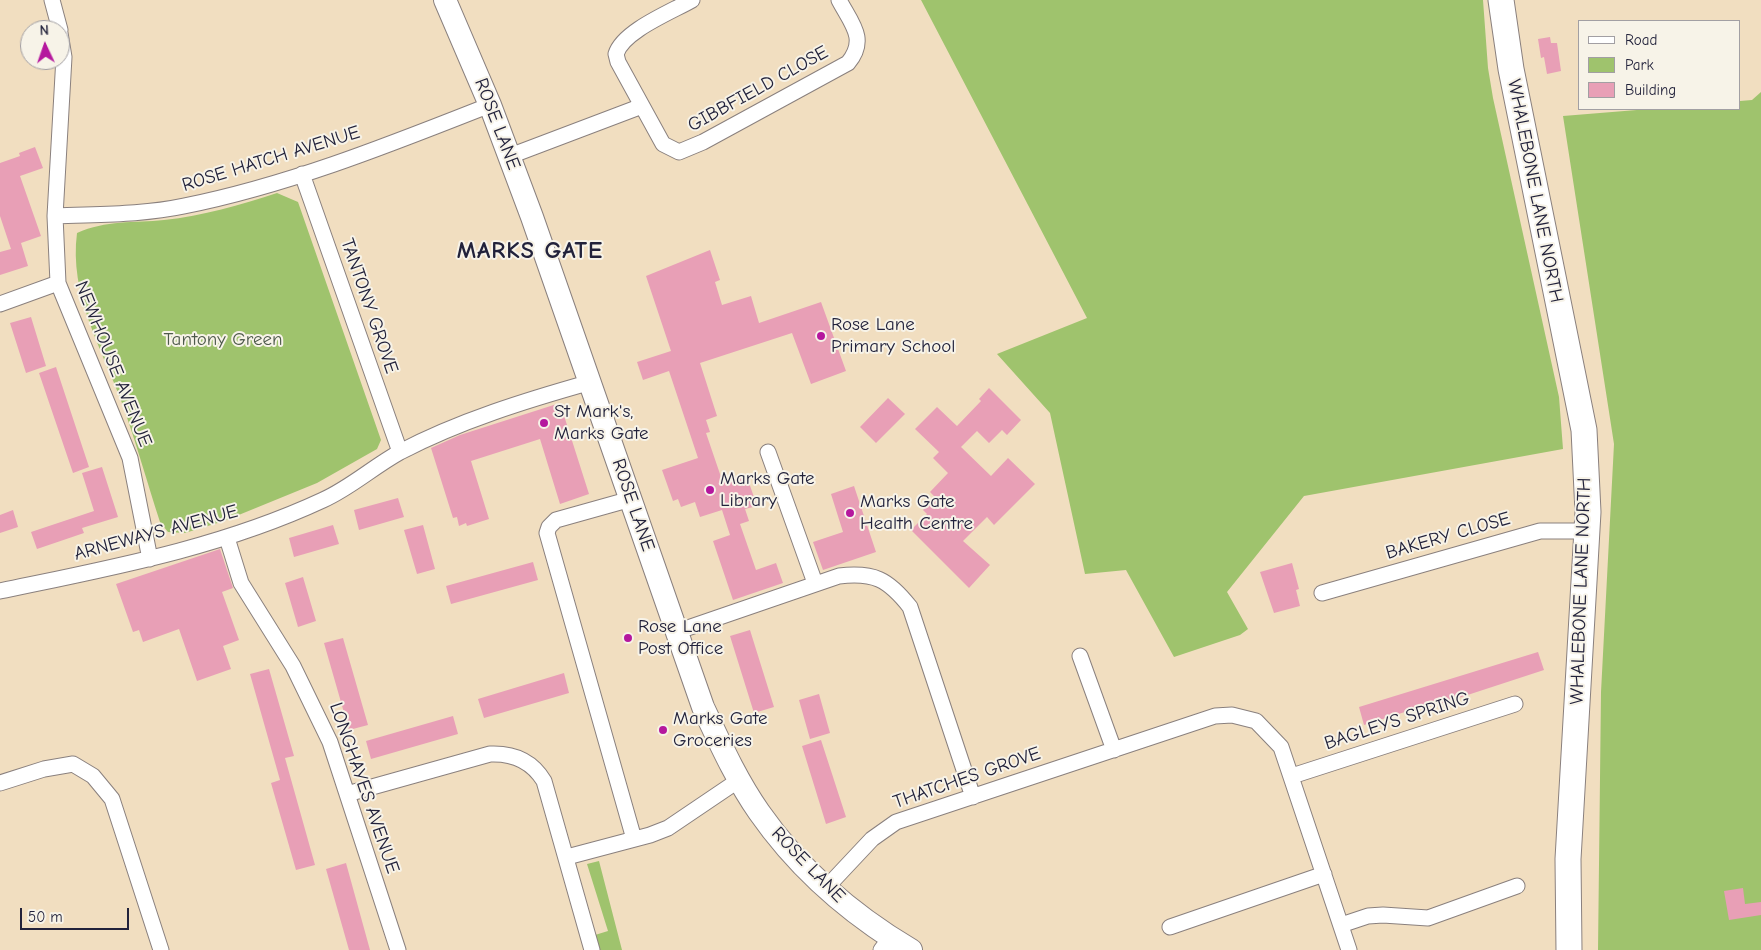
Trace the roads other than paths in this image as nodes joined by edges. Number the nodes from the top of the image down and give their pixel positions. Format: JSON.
{"nodes":[{"id":1,"x":52,"y":0,"type":"edge"},
{"id":2,"x":445,"y":0,"type":"edge"},
{"id":3,"x":692,"y":0,"type":"edge"},
{"id":4,"x":839,"y":0,"type":"edge"},
{"id":5,"x":1501,"y":0,"type":"edge"},
{"id":6,"x":57,"y":20,"type":"edge"},
{"id":7,"x":63,"y":70,"type":"edge"},
{"id":8,"x":490,"y":105,"type":"junction"},
{"id":9,"x":642,"y":106,"type":"junction"},
{"id":10,"x":510,"y":156,"type":"junction"},
{"id":11,"x":302,"y":174,"type":"junction"},
{"id":12,"x":55,"y":216,"type":"junction"},
{"id":13,"x":58,"y":283,"type":"junction"},
{"id":14,"x":0,"y":304,"type":"edge"},
{"id":15,"x":591,"y":382,"type":"junction"},
{"id":16,"x":400,"y":452,"type":"junction"},
{"id":17,"x":768,"y":452,"type":"dead end"},
{"id":18,"x":631,"y":499,"type":"junction"},
{"id":19,"x":1587,"y":531,"type":"junction"},
{"id":20,"x":227,"y":538,"type":"junction"},
{"id":21,"x":150,"y":559,"type":"junction"},
{"id":22,"x":815,"y":583,"type":"junction"},
{"id":23,"x":0,"y":591,"type":"edge"},
{"id":24,"x":1322,"y":594,"type":"dead end"},
{"id":25,"x":676,"y":632,"type":"junction"},
{"id":26,"x":1080,"y":656,"type":"dead end"},
{"id":27,"x":1515,"y":704,"type":"dead end"},
{"id":28,"x":1114,"y":750,"type":"junction"},
{"id":29,"x":1292,"y":776,"type":"junction"},
{"id":30,"x":739,"y":780,"type":"junction"},
{"id":31,"x":0,"y":782,"type":"edge"},
{"id":32,"x":347,"y":794,"type":"junction"},
{"id":33,"x":973,"y":797,"type":"junction"},
{"id":34,"x":634,"y":839,"type":"junction"},
{"id":35,"x":567,"y":857,"type":"junction"},
{"id":36,"x":1324,"y":874,"type":"junction"},
{"id":37,"x":1517,"y":886,"type":"dead end"},
{"id":38,"x":826,"y":888,"type":"junction"},
{"id":39,"x":1341,"y":924,"type":"junction"},
{"id":40,"x":1170,"y":927,"type":"dead end"},
{"id":41,"x":885,"y":944,"type":"edge"},
{"id":42,"x":161,"y":950,"type":"edge"},
{"id":43,"x":398,"y":950,"type":"edge"},
{"id":44,"x":592,"y":950,"type":"edge"},
{"id":45,"x":911,"y":950,"type":"edge"},
{"id":46,"x":1349,"y":950,"type":"edge"},
{"id":47,"x":1568,"y":950,"type":"edge"}],
"edges":[{"from":1,"to":6,"type":"street","name":"NEWHOUSE AVENUE"},
{"from":2,"to":8,"type":"street","name":"ROSE LANE"},
{"from":3,"to":9,"type":"street","name":"GIBBFIELD CLOSE"},
{"from":4,"to":9,"type":"street","name":"GIBBFIELD CLOSE"},
{"from":5,"to":19,"type":"main road","name":"WHALEBONE LANE NORTH"},
{"from":7,"to":12,"type":"street","name":"NEWHOUSE AVENUE"},
{"from":8,"to":10,"type":"street","name":"ROSE LANE"},
{"from":8,"to":11,"type":"street","name":"ROSE HATCH AVENUE"},
{"from":9,"to":10,"type":"street"},
{"from":10,"to":15,"type":"street","name":"ROSE LANE"},
{"from":11,"to":12,"type":"street","name":"ROSE HATCH AVENUE"},
{"from":11,"to":16,"type":"street","name":"TANTONY GROVE"},
{"from":12,"to":13,"type":"street","name":"NEWHOUSE AVENUE"},
{"from":13,"to":14,"type":"street"},
{"from":13,"to":21,"type":"street","name":"NEWHOUSE AVENUE"},
{"from":15,"to":16,"type":"street","name":"ARNEWAYS AVENUE"},
{"from":15,"to":18,"type":"street","name":"ROSE LANE"},
{"from":16,"to":20,"type":"street","name":"ARNEWAYS AVENUE"},
{"from":17,"to":22,"type":"street"},
{"from":18,"to":25,"type":"street","name":"ROSE LANE"},
{"from":18,"to":34,"type":"street"},
{"from":19,"to":24,"type":"street","name":"BAKERY CLOSE"},
{"from":19,"to":47,"type":"main road","name":"WHALEBONE LANE NORTH"},
{"from":20,"to":21,"type":"street","name":"ARNEWAYS AVENUE"},
{"from":20,"to":32,"type":"street","name":"LONGHAYES AVENUE"},
{"from":21,"to":23,"type":"street","name":"ARNEWAYS AVENUE"},
{"from":22,"to":25,"type":"street"},
{"from":22,"to":33,"type":"street"},
{"from":25,"to":30,"type":"street","name":"ROSE LANE"},
{"from":26,"to":28,"type":"street"},
{"from":27,"to":29,"type":"street","name":"BAGLEYS SPRING"},
{"from":28,"to":29,"type":"street","name":"THATCHES GROVE"},
{"from":28,"to":33,"type":"street","name":"THATCHES GROVE"},
{"from":29,"to":36,"type":"street","name":"THATCHES GROVE"},
{"from":30,"to":34,"type":"street"},
{"from":30,"to":38,"type":"street","name":"ROSE LANE"},
{"from":31,"to":42,"type":"street"},
{"from":32,"to":35,"type":"street"},
{"from":32,"to":43,"type":"street","name":"LONGHAYES AVENUE"},
{"from":33,"to":38,"type":"street","name":"THATCHES GROVE"},
{"from":34,"to":35,"type":"street"},
{"from":35,"to":44,"type":"street"},
{"from":36,"to":39,"type":"street","name":"THATCHES GROVE"},
{"from":36,"to":40,"type":"street"},
{"from":37,"to":39,"type":"street"},
{"from":38,"to":41,"type":"street","name":"ROSE LANE"},
{"from":39,"to":46,"type":"street","name":"THATCHES GROVE"},
{"from":41,"to":45,"type":"street","name":"ROSE LANE"}]}
